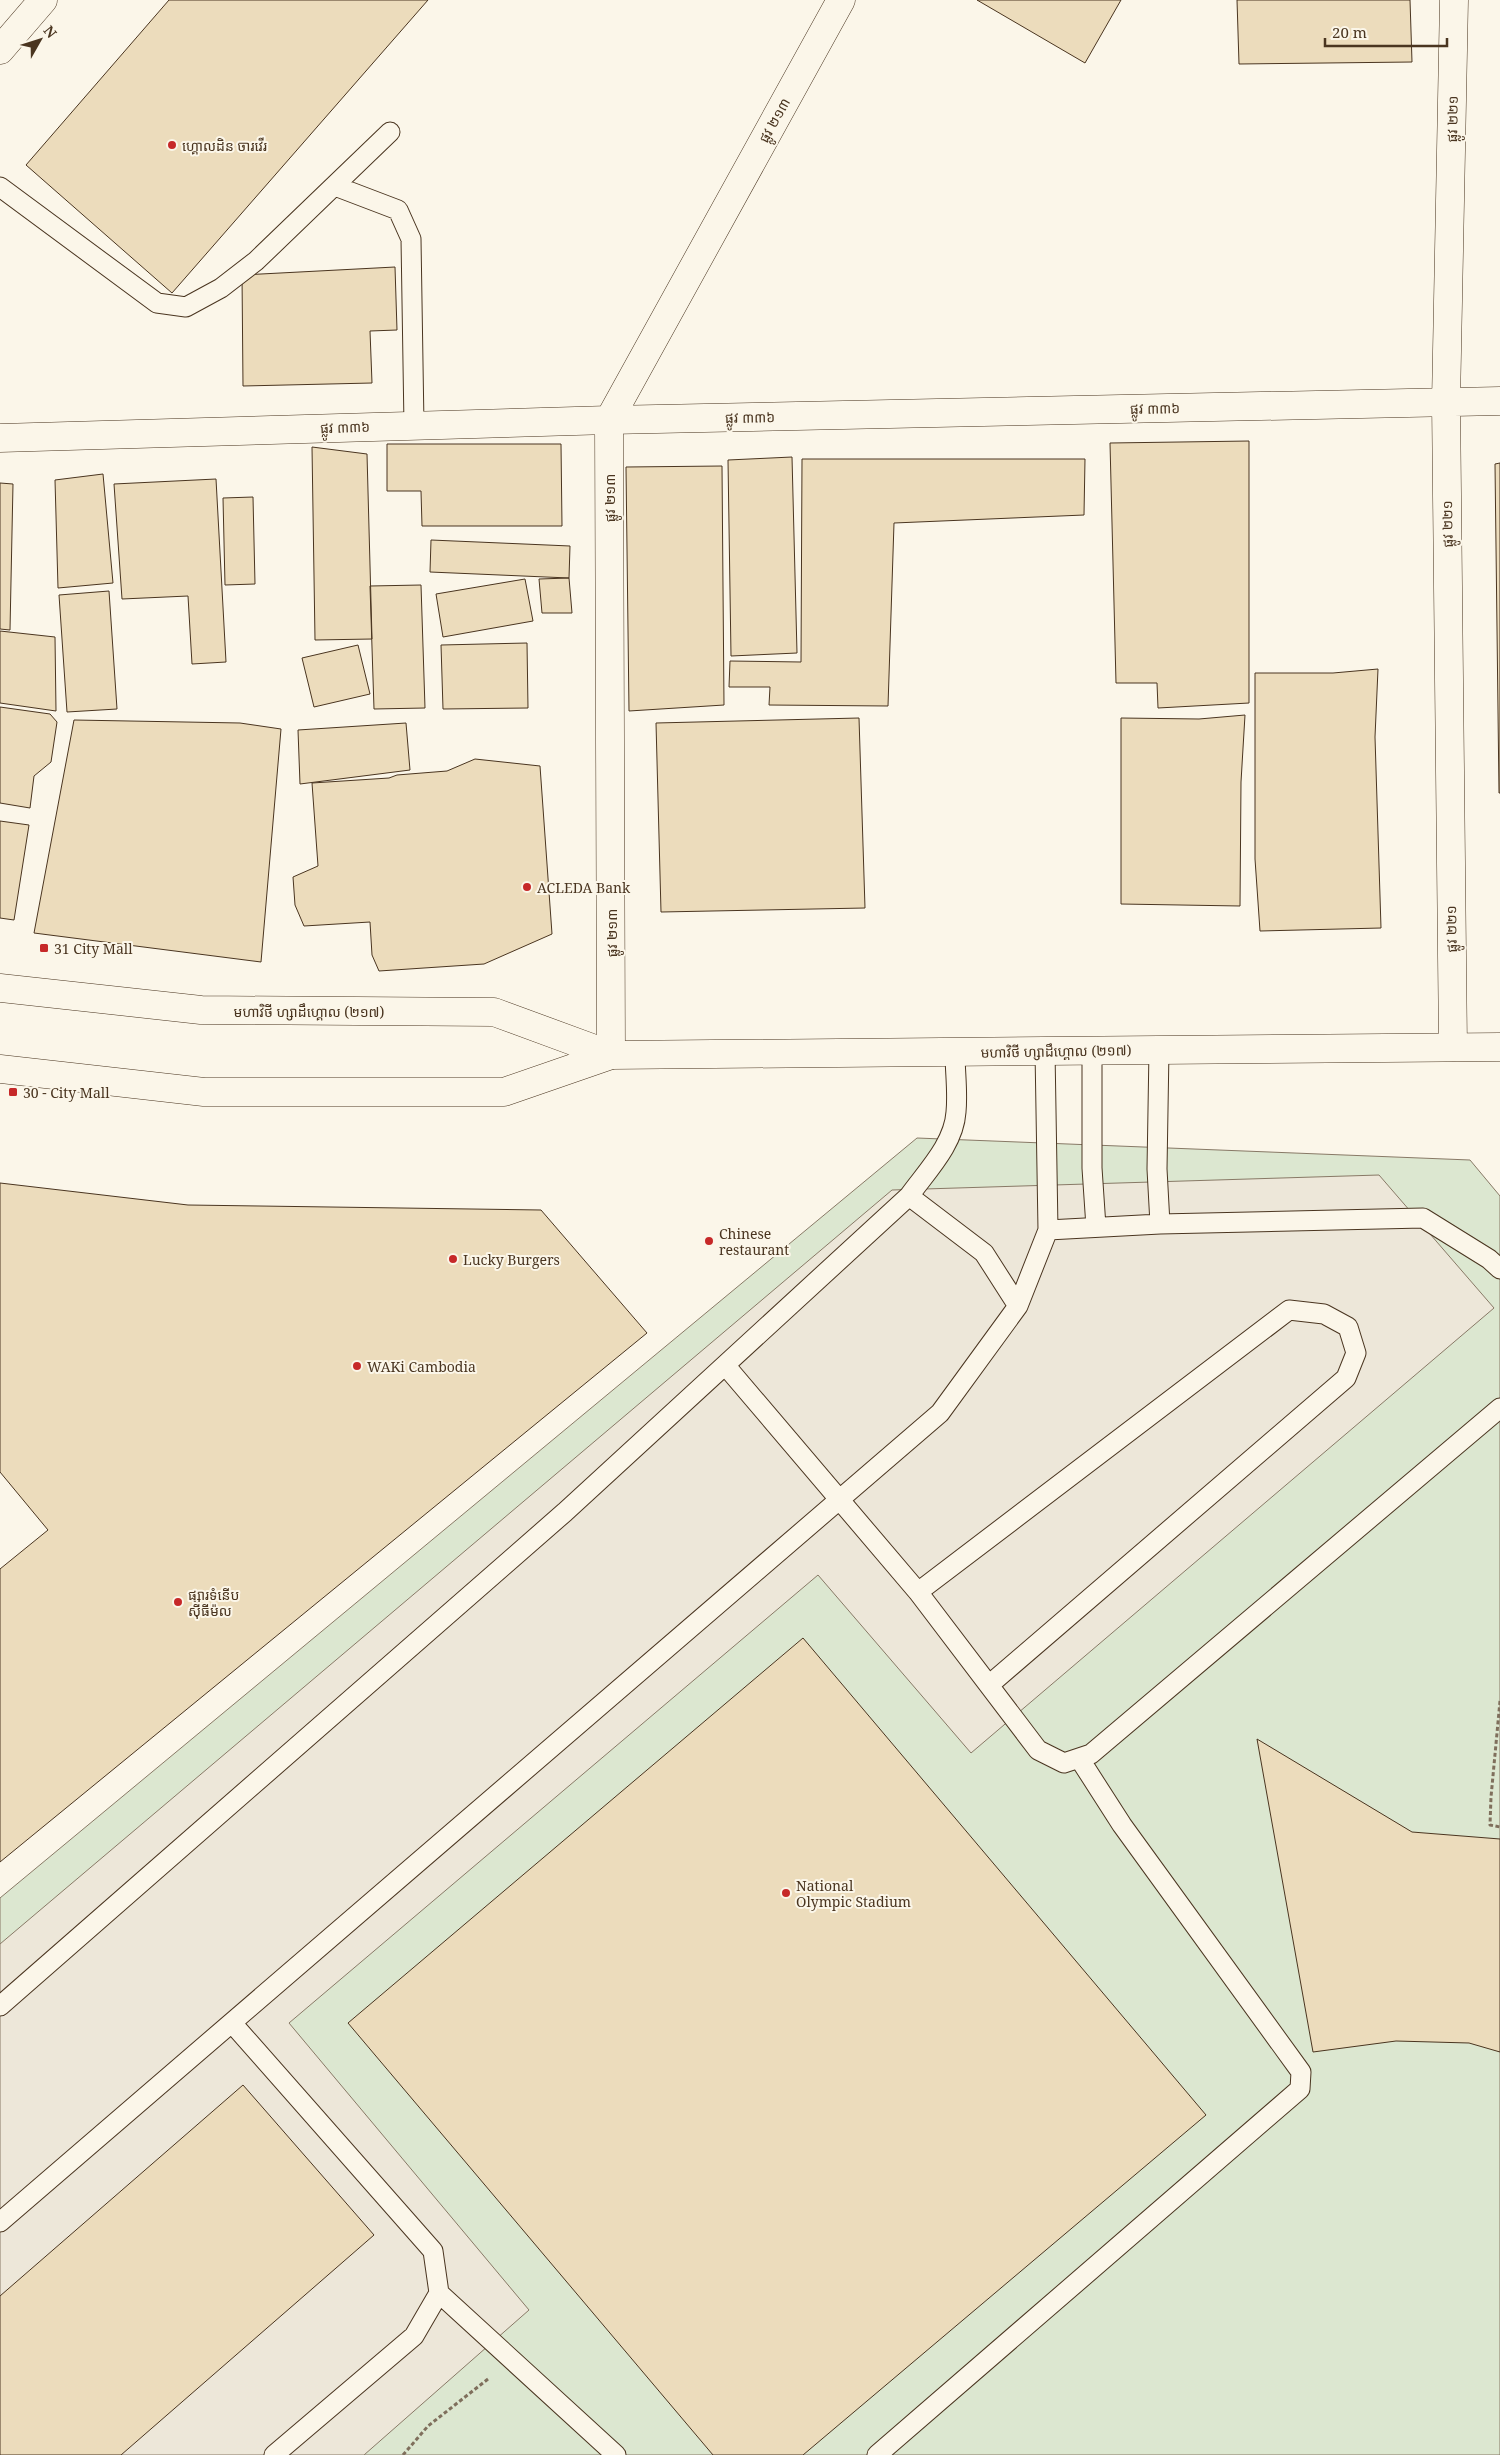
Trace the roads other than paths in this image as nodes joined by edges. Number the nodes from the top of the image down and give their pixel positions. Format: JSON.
{"nodes":[{"id":1,"x":43,"y":0,"type":"edge"},
{"id":2,"x":840,"y":0,"type":"edge"},
{"id":3,"x":1454,"y":0,"type":"edge"},
{"id":4,"x":0,"y":50,"type":"edge"},
{"id":5,"x":390,"y":132,"type":"dead end"},
{"id":6,"x":335,"y":186,"type":"junction"},
{"id":7,"x":0,"y":187,"type":"edge"},
{"id":8,"x":1500,"y":401,"type":"edge"},
{"id":9,"x":1446,"y":402,"type":"junction"},
{"id":10,"x":609,"y":420,"type":"junction"},
{"id":11,"x":414,"y":425,"type":"junction"},
{"id":12,"x":0,"y":438,"type":"edge"},
{"id":13,"x":0,"y":988,"type":"edge"},
{"id":14,"x":1453,"y":1047,"type":"junction"},
{"id":15,"x":1500,"y":1047,"type":"edge"},
{"id":16,"x":1159,"y":1050,"type":"junction"},
{"id":17,"x":1045,"y":1051,"type":"junction"},
{"id":18,"x":1092,"y":1051,"type":"junction"},
{"id":19,"x":955,"y":1053,"type":"junction"},
{"id":20,"x":611,"y":1055,"type":"junction"},
{"id":21,"x":0,"y":1069,"type":"edge"},
{"id":22,"x":909,"y":1196,"type":"junction"},
{"id":23,"x":1160,"y":1224,"type":"junction"},
{"id":24,"x":1096,"y":1228,"type":"junction"},
{"id":25,"x":1048,"y":1230,"type":"junction"},
{"id":26,"x":1500,"y":1269,"type":"edge"},
{"id":27,"x":1018,"y":1306,"type":"junction"},
{"id":28,"x":725,"y":1365,"type":"junction"},
{"id":29,"x":1500,"y":1408,"type":"edge"},
{"id":30,"x":840,"y":1497,"type":"junction"},
{"id":31,"x":918,"y":1592,"type":"junction"},
{"id":32,"x":989,"y":1685,"type":"junction"},
{"id":33,"x":1079,"y":1758,"type":"junction"},
{"id":34,"x":0,"y":2006,"type":"edge"},
{"id":35,"x":232,"y":2023,"type":"junction"},
{"id":36,"x":0,"y":2222,"type":"edge"},
{"id":37,"x":439,"y":2293,"type":"junction"},
{"id":38,"x":274,"y":2455,"type":"edge"},
{"id":39,"x":616,"y":2455,"type":"edge"},
{"id":40,"x":877,"y":2455,"type":"edge"}],
"edges":[{"from":1,"to":4,"type":"street"},
{"from":2,"to":10,"type":"street","name":"ផ្លូវ ២១៣"},
{"from":3,"to":9,"type":"street","name":"ផ្លូវ ២២១"},
{"from":5,"to":6,"type":"lane"},
{"from":6,"to":7,"type":"lane"},
{"from":6,"to":11,"type":"lane"},
{"from":8,"to":9,"type":"street","name":"ផ្លូវ ៣៣៦"},
{"from":9,"to":10,"type":"street","name":"ផ្លូវ ៣៣៦"},
{"from":9,"to":14,"type":"street","name":"ផ្លូវ ២២១"},
{"from":10,"to":11,"type":"street","name":"ផ្លូវ ៣៣៦"},
{"from":10,"to":20,"type":"street","name":"ផ្លូវ ២១៣"},
{"from":11,"to":12,"type":"street","name":"ផ្លូវ ៣៣៦"},
{"from":13,"to":20,"type":"street","name":"មហាវិថី ហ្សាដឹហ្គោល (២១៧)"},
{"from":14,"to":15,"type":"street","name":"មហាវិថី ហ្សាដឹហ្គោល (២១៧)"},
{"from":14,"to":16,"type":"street","name":"មហាវិថី ហ្សាដឹហ្គោល (២១៧)"},
{"from":16,"to":18,"type":"street","name":"មហាវិថី ហ្សាដឹហ្គោល (២១៧)"},
{"from":16,"to":23,"type":"lane"},
{"from":17,"to":18,"type":"street","name":"មហាវិថី ហ្សាដឹហ្គោល (២១៧)"},
{"from":17,"to":19,"type":"street","name":"មហាវិថី ហ្សាដឹហ្គោល (២១៧)"},
{"from":17,"to":25,"type":"lane"},
{"from":18,"to":24,"type":"lane"},
{"from":19,"to":20,"type":"street","name":"មហាវិថី ហ្សាដឹហ្គោល (២១៧)"},
{"from":19,"to":22,"type":"lane"},
{"from":20,"to":21,"type":"street","name":"មហាវិថី ហ្សាដឹហ្គោល (២១៧)"},
{"from":22,"to":27,"type":"lane"},
{"from":22,"to":28,"type":"lane"},
{"from":23,"to":24,"type":"lane"},
{"from":23,"to":26,"type":"lane"},
{"from":24,"to":25,"type":"lane"},
{"from":25,"to":27,"type":"lane"},
{"from":27,"to":30,"type":"lane"},
{"from":28,"to":30,"type":"lane"},
{"from":28,"to":34,"type":"lane"},
{"from":29,"to":33,"type":"lane"},
{"from":30,"to":31,"type":"lane"},
{"from":30,"to":35,"type":"lane"},
{"from":31,"to":32,"type":"lane"},
{"from":31,"to":32,"type":"lane"},
{"from":32,"to":33,"type":"lane"},
{"from":33,"to":40,"type":"lane"},
{"from":35,"to":36,"type":"lane"},
{"from":35,"to":37,"type":"lane"},
{"from":37,"to":38,"type":"lane"},
{"from":37,"to":39,"type":"lane"}]}
